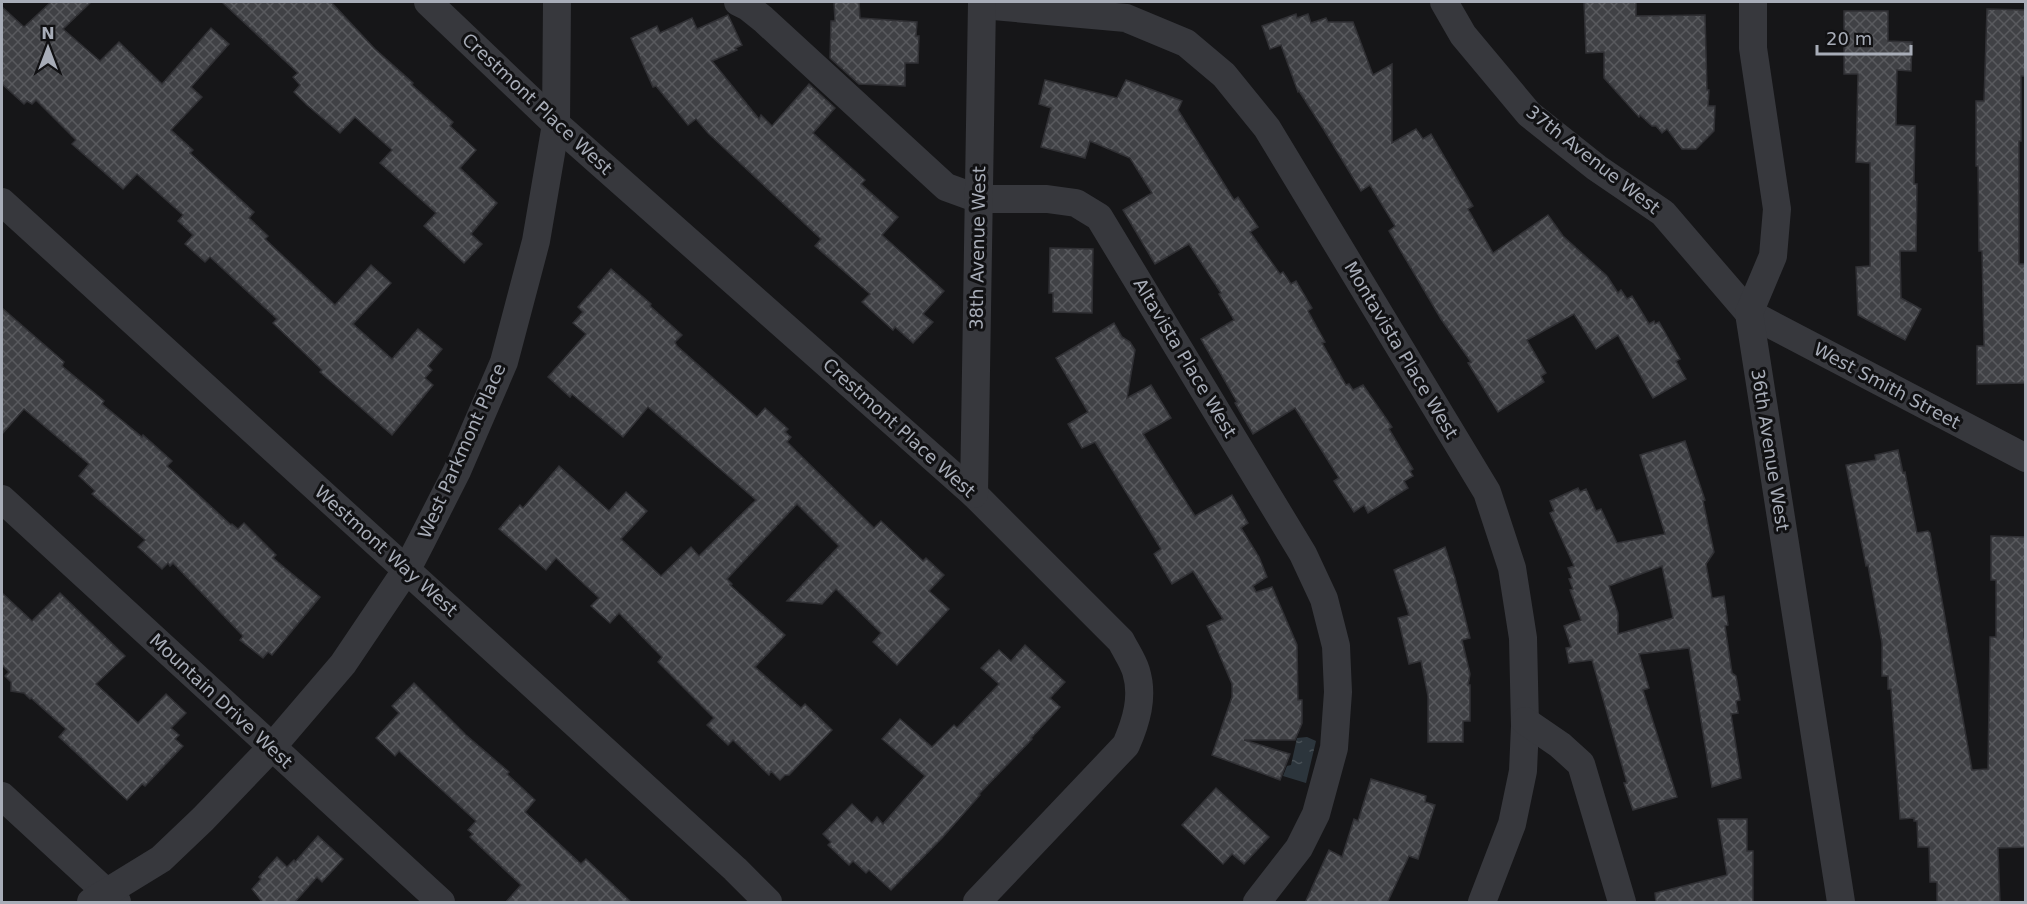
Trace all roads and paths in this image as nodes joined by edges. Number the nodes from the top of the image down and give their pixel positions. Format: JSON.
{"nodes":[{"id":1,"x":428,"y":2,"type":"edge"},
{"id":2,"x":557,"y":2,"type":"edge"},
{"id":3,"x":738,"y":2,"type":"edge"},
{"id":4,"x":1444,"y":2,"type":"edge"},
{"id":5,"x":1753,"y":2,"type":"edge"},
{"id":6,"x":982,"y":3,"type":"edge"},
{"id":7,"x":556,"y":124,"type":"junction"},
{"id":8,"x":979,"y":199,"type":"junction"},
{"id":9,"x":2,"y":202,"type":"edge"},
{"id":10,"x":1749,"y":313,"type":"junction"},
{"id":11,"x":2025,"y":458,"type":"edge"},
{"id":12,"x":974,"y":494,"type":"junction"},
{"id":13,"x":2,"y":499,"type":"edge"},
{"id":14,"x":407,"y":569,"type":"junction"},
{"id":15,"x":1526,"y":721,"type":"junction"},
{"id":16,"x":272,"y":747,"type":"junction"},
{"id":17,"x":2,"y":796,"type":"edge"},
{"id":18,"x":104,"y":899,"type":"edge"},
{"id":19,"x":441,"y":903,"type":"edge"},
{"id":20,"x":768,"y":903,"type":"edge"},
{"id":21,"x":976,"y":903,"type":"edge"},
{"id":22,"x":1257,"y":903,"type":"edge"},
{"id":23,"x":1482,"y":903,"type":"edge"},
{"id":24,"x":1623,"y":903,"type":"edge"},
{"id":25,"x":1841,"y":903,"type":"edge"}],
"edges":[{"from":1,"to":7,"type":"street","name":"Crestmont Place West"},
{"from":2,"to":7,"type":"street","name":"West Parkmont Place"},
{"from":3,"to":8,"type":"street","name":"Altavista Place West"},
{"from":4,"to":10,"type":"street","name":"37th Avenue West"},
{"from":5,"to":10,"type":"street"},
{"from":6,"to":8,"type":"street","name":"38th Avenue West"},
{"from":6,"to":15,"type":"street","name":"Montavista Place West"},
{"from":7,"to":12,"type":"street","name":"Crestmont Place West"},
{"from":7,"to":14,"type":"street","name":"West Parkmont Place"},
{"from":8,"to":12,"type":"street","name":"38th Avenue West"},
{"from":8,"to":22,"type":"street","name":"Altavista Place West"},
{"from":9,"to":14,"type":"street","name":"Westmont Way West"},
{"from":10,"to":11,"type":"street","name":"West Smith Street"},
{"from":10,"to":25,"type":"street","name":"36th Avenue West"},
{"from":12,"to":21,"type":"street","name":"Crestmont Place West"},
{"from":13,"to":16,"type":"street","name":"Mountain Drive West"},
{"from":14,"to":16,"type":"street","name":"West Parkmont Place"},
{"from":14,"to":20,"type":"street","name":"Westmont Way West"},
{"from":15,"to":23,"type":"street","name":"Montavista Place West"},
{"from":15,"to":24,"type":"street"},
{"from":16,"to":18,"type":"street","name":"West Parkmont Place"},
{"from":16,"to":19,"type":"street","name":"Mountain Drive West"},
{"from":17,"to":18,"type":"street"}]}
